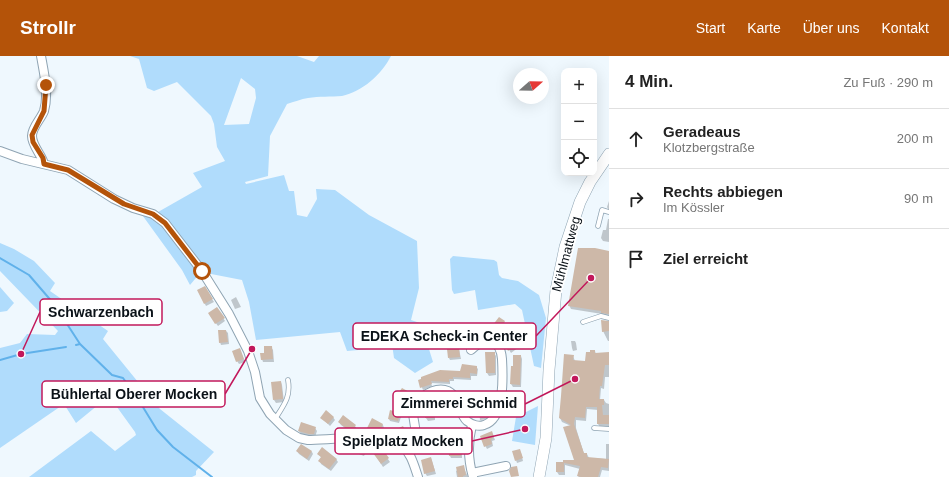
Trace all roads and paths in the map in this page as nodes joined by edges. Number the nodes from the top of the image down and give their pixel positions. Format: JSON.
{"nodes":[{"id":1,"x":41,"y":56,"type":"edge"},
{"id":2,"x":0,"y":151,"type":"edge"},
{"id":3,"x":609,"y":154,"type":"edge"},
{"id":4,"x":44,"y":164,"type":"junction"},
{"id":5,"x":609,"y":212,"type":"edge"},
{"id":6,"x":598,"y":226,"type":"dead end"},
{"id":7,"x":609,"y":318,"type":"edge"},
{"id":8,"x":583,"y":322,"type":"dead end"},
{"id":9,"x":471,"y":350,"type":"dead end"},
{"id":10,"x":288,"y":380,"type":"dead end"},
{"id":11,"x":275,"y":420,"type":"junction"},
{"id":12,"x":472,"y":424,"type":"junction"},
{"id":13,"x":594,"y":428,"type":"dead end"},
{"id":14,"x":609,"y":429,"type":"edge"},
{"id":15,"x":408,"y":452,"type":"junction"},
{"id":16,"x":506,"y":466,"type":"dead end"},
{"id":17,"x":472,"y":475,"type":"edge"},
{"id":18,"x":418,"y":477,"type":"edge"},
{"id":19,"x":539,"y":477,"type":"edge"}],
"edges":[{"from":1,"to":4,"type":"street"},
{"from":2,"to":4,"type":"street"},
{"from":3,"to":19,"type":"main road","name":"Mühlmattweg"},
{"from":4,"to":11,"type":"street"},
{"from":5,"to":6,"type":"lane"},
{"from":7,"to":8,"type":"lane"},
{"from":9,"to":12,"type":"street"},
{"from":10,"to":11,"type":"lane"},
{"from":11,"to":15,"type":"street"},
{"from":12,"to":15,"type":"street"},
{"from":12,"to":17,"type":"street"},
{"from":13,"to":14,"type":"lane"},
{"from":15,"to":18,"type":"street"},
{"from":16,"to":17,"type":"street"}]}
